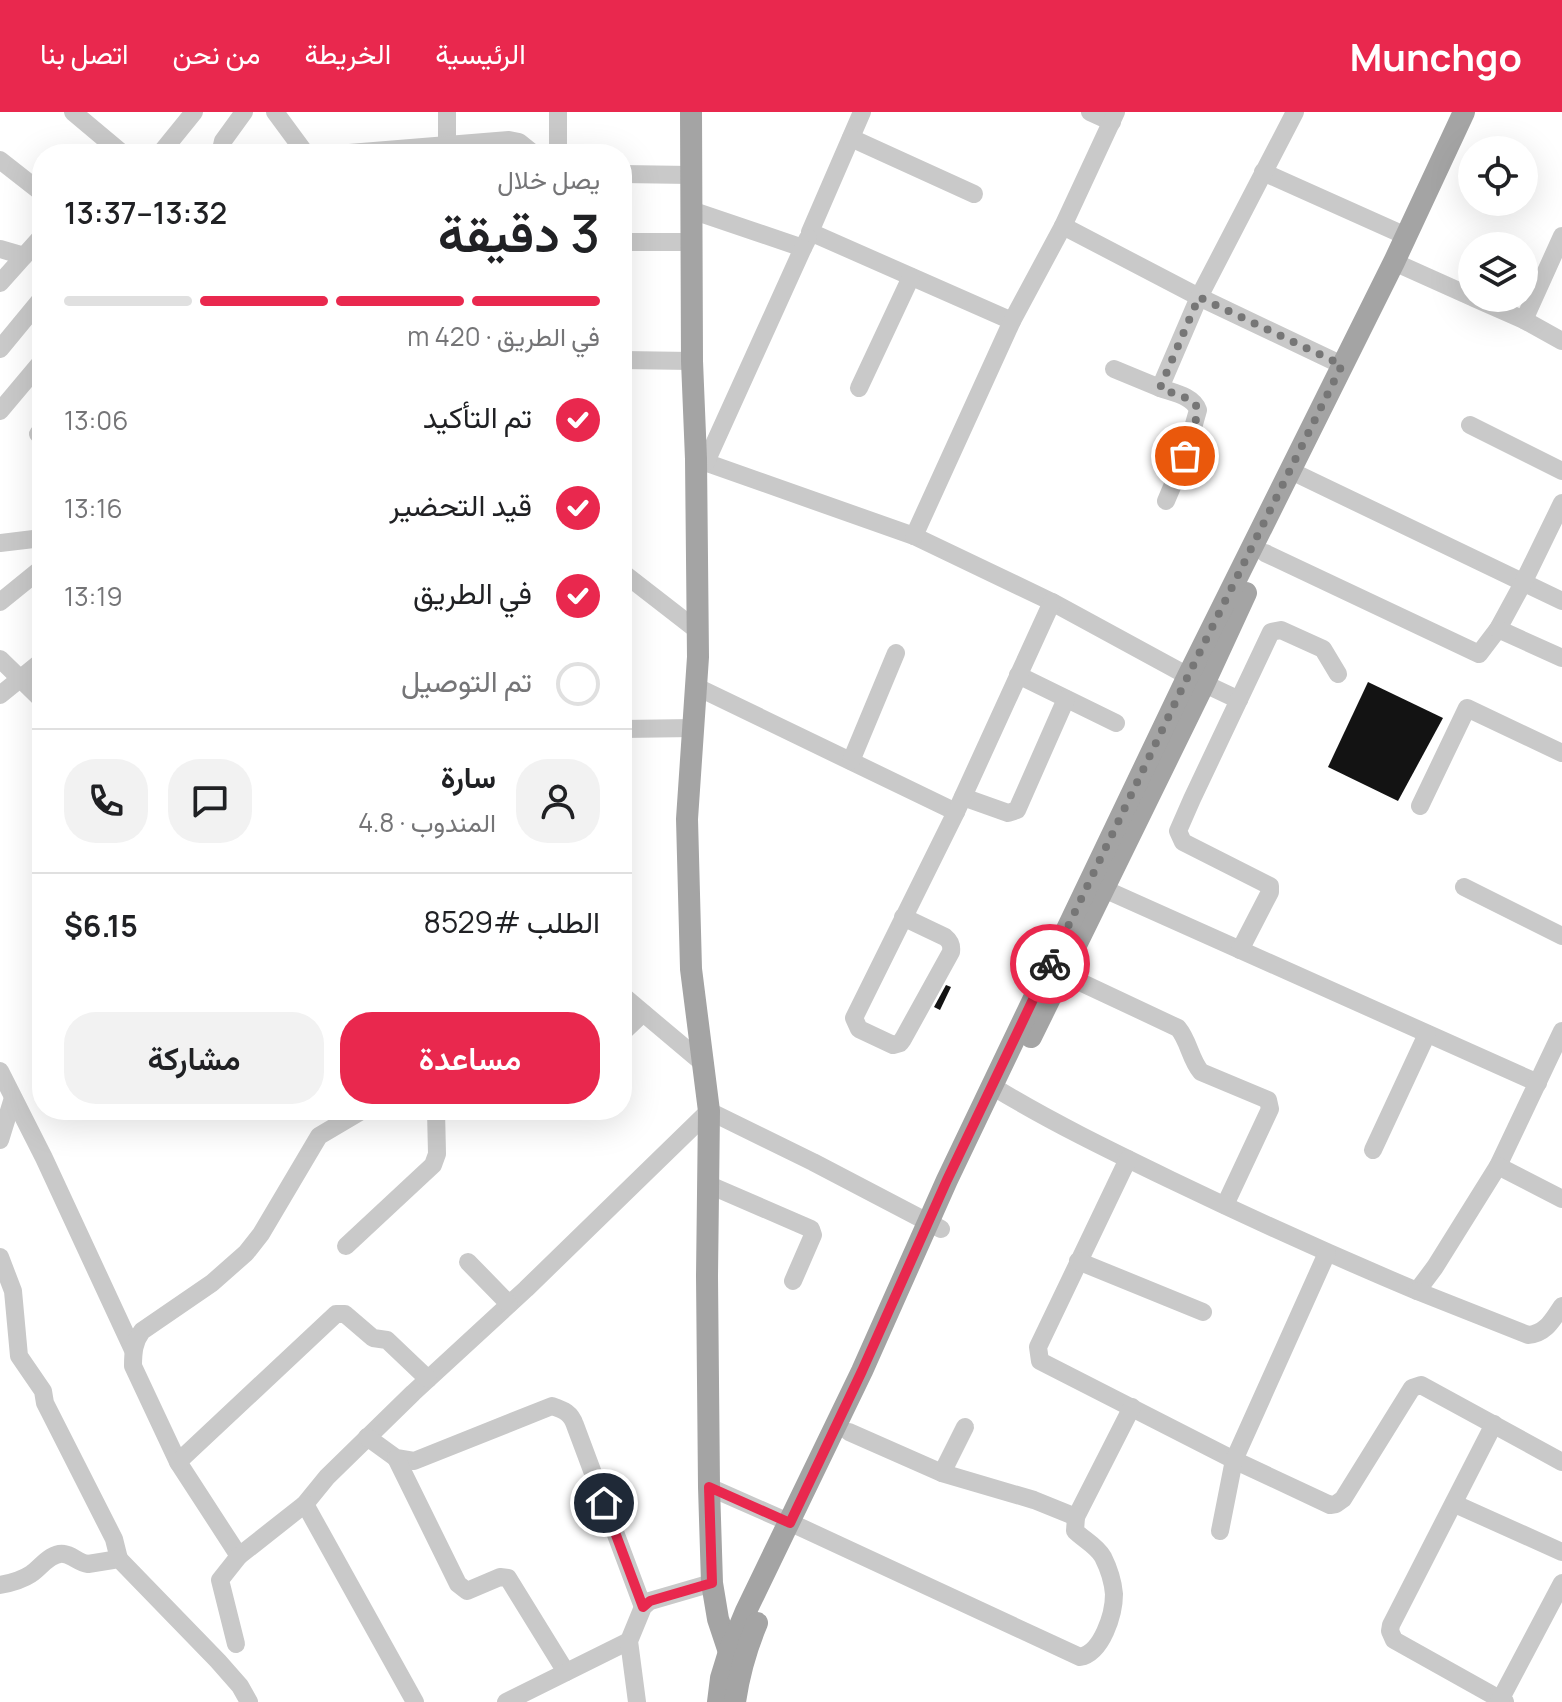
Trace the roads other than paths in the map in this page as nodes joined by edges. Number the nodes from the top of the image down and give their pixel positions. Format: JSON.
{"nodes":[{"id":1,"x":73,"y":112,"type":"edge"},
{"id":2,"x":194,"y":112,"type":"edge"},
{"id":3,"x":244,"y":112,"type":"edge"},
{"id":4,"x":275,"y":112,"type":"edge"},
{"id":5,"x":447,"y":112,"type":"edge"},
{"id":6,"x":558,"y":112,"type":"edge"},
{"id":7,"x":691,"y":112,"type":"edge"},
{"id":8,"x":862,"y":112,"type":"edge"},
{"id":9,"x":1090,"y":112,"type":"edge"},
{"id":10,"x":1295,"y":112,"type":"edge"},
{"id":11,"x":1464,"y":112,"type":"edge"},
{"id":12,"x":1479,"y":112,"type":"edge"},
{"id":13,"x":1114,"y":117,"type":"edge"},
{"id":14,"x":851,"y":138,"type":"junction"},
{"id":15,"x":111,"y":144,"type":"edge"},
{"id":16,"x":168,"y":144,"type":"edge"},
{"id":17,"x":222,"y":144,"type":"edge"},
{"id":18,"x":299,"y":144,"type":"edge"},
{"id":19,"x":447,"y":144,"type":"edge"},
{"id":20,"x":487,"y":144,"type":"edge"},
{"id":21,"x":520,"y":144,"type":"edge"},
{"id":22,"x":558,"y":144,"type":"edge"},
{"id":23,"x":0,"y":160,"type":"edge"},
{"id":24,"x":1263,"y":172,"type":"junction"},
{"id":25,"x":632,"y":174,"type":"edge"},
{"id":26,"x":691,"y":175,"type":"junction"},
{"id":27,"x":32,"y":185,"type":"edge"},
{"id":28,"x":974,"y":194,"type":"dead end"},
{"id":29,"x":691,"y":210,"type":"junction"},
{"id":30,"x":1063,"y":226,"type":"junction"},
{"id":31,"x":1406,"y":236,"type":"junction"},
{"id":32,"x":1562,"y":236,"type":"edge"},
{"id":33,"x":807,"y":240,"type":"junction"},
{"id":34,"x":632,"y":242,"type":"edge"},
{"id":35,"x":692,"y":242,"type":"junction"},
{"id":36,"x":32,"y":247,"type":"edge"},
{"id":37,"x":0,"y":249,"type":"edge"},
{"id":38,"x":24,"y":256,"type":"junction"},
{"id":39,"x":1400,"y":265,"type":"junction"},
{"id":40,"x":911,"y":277,"type":"junction"},
{"id":41,"x":0,"y":283,"type":"edge"},
{"id":42,"x":1458,"y":290,"type":"edge"},
{"id":43,"x":1199,"y":297,"type":"junction"},
{"id":44,"x":32,"y":310,"type":"edge"},
{"id":45,"x":1506,"y":312,"type":"edge"},
{"id":46,"x":1524,"y":320,"type":"junction"},
{"id":47,"x":1012,"y":321,"type":"junction"},
{"id":48,"x":1562,"y":341,"type":"edge"},
{"id":49,"x":0,"y":349,"type":"edge"},
{"id":50,"x":632,"y":360,"type":"edge"},
{"id":51,"x":692,"y":361,"type":"junction"},
{"id":52,"x":1342,"y":365,"type":"junction"},
{"id":53,"x":1114,"y":369,"type":"dead end"},
{"id":54,"x":32,"y":373,"type":"edge"},
{"id":55,"x":859,"y":388,"type":"dead end"},
{"id":56,"x":1160,"y":388,"type":"junction"},
{"id":57,"x":0,"y":411,"type":"edge"},
{"id":58,"x":1470,"y":425,"type":"dead end"},
{"id":59,"x":701,"y":461,"type":"junction"},
{"id":60,"x":1562,"y":471,"type":"edge"},
{"id":61,"x":1296,"y":472,"type":"junction"},
{"id":62,"x":1166,"y":501,"type":"dead end"},
{"id":63,"x":1562,"y":503,"type":"edge"},
{"id":64,"x":914,"y":536,"type":"junction"},
{"id":65,"x":32,"y":539,"type":"edge"},
{"id":66,"x":0,"y":543,"type":"edge"},
{"id":67,"x":1265,"y":553,"type":"junction"},
{"id":68,"x":32,"y":576,"type":"edge"},
{"id":69,"x":632,"y":580,"type":"edge"},
{"id":70,"x":1523,"y":583,"type":"junction"},
{"id":71,"x":1562,"y":601,"type":"edge"},
{"id":72,"x":0,"y":602,"type":"edge"},
{"id":73,"x":1052,"y":602,"type":"junction"},
{"id":74,"x":1498,"y":629,"type":"junction"},
{"id":75,"x":698,"y":631,"type":"junction"},
{"id":76,"x":896,"y":653,"type":"dead end"},
{"id":77,"x":1562,"y":658,"type":"edge"},
{"id":78,"x":0,"y":659,"type":"edge"},
{"id":79,"x":32,"y":669,"type":"edge"},
{"id":80,"x":1338,"y":674,"type":"dead end"},
{"id":81,"x":1018,"y":675,"type":"junction"},
{"id":82,"x":20,"y":679,"type":"junction"},
{"id":83,"x":1196,"y":680,"type":"junction"},
{"id":84,"x":697,"y":687,"type":"junction"},
{"id":85,"x":32,"y":690,"type":"edge"},
{"id":86,"x":0,"y":695,"type":"edge"},
{"id":87,"x":1066,"y":699,"type":"junction"},
{"id":88,"x":1239,"y":700,"type":"junction"},
{"id":89,"x":1116,"y":723,"type":"dead end"},
{"id":90,"x":694,"y":728,"type":"junction"},
{"id":91,"x":632,"y":729,"type":"edge"},
{"id":92,"x":1562,"y":753,"type":"edge"},
{"id":93,"x":851,"y":761,"type":"junction"},
{"id":94,"x":959,"y":804,"type":"junction"},
{"id":95,"x":1420,"y":806,"type":"dead end"},
{"id":96,"x":1464,"y":887,"type":"dead end"},
{"id":97,"x":1104,"y":889,"type":"junction"},
{"id":98,"x":903,"y":917,"type":"junction"},
{"id":99,"x":1562,"y":936,"type":"edge"},
{"id":100,"x":1240,"y":950,"type":"junction"},
{"id":101,"x":1063,"y":974,"type":"junction"},
{"id":102,"x":632,"y":1004,"type":"edge"},
{"id":103,"x":643,"y":1013,"type":"junction"},
{"id":104,"x":632,"y":1023,"type":"edge"},
{"id":105,"x":1562,"y":1031,"type":"edge"},
{"id":106,"x":1427,"y":1034,"type":"junction"},
{"id":107,"x":704,"y":1064,"type":"junction"},
{"id":108,"x":0,"y":1071,"type":"edge"},
{"id":109,"x":1538,"y":1083,"type":"junction"},
{"id":110,"x":997,"y":1090,"type":"junction"},
{"id":111,"x":13,"y":1098,"type":"junction"},
{"id":112,"x":709,"y":1111,"type":"junction"},
{"id":113,"x":346,"y":1120,"type":"edge"},
{"id":114,"x":436,"y":1120,"type":"edge"},
{"id":115,"x":0,"y":1140,"type":"edge"},
{"id":116,"x":1373,"y":1150,"type":"dead end"},
{"id":117,"x":1128,"y":1159,"type":"junction"},
{"id":118,"x":1498,"y":1166,"type":"junction"},
{"id":119,"x":707,"y":1184,"type":"junction"},
{"id":120,"x":1562,"y":1199,"type":"edge"},
{"id":121,"x":1225,"y":1205,"type":"junction"},
{"id":122,"x":935,"y":1226,"type":"junction"},
{"id":123,"x":346,"y":1246,"type":"dead end"},
{"id":124,"x":1327,"y":1253,"type":"junction"},
{"id":125,"x":0,"y":1257,"type":"edge"},
{"id":126,"x":1078,"y":1261,"type":"junction"},
{"id":127,"x":468,"y":1262,"type":"dead end"},
{"id":128,"x":793,"y":1281,"type":"dead end"},
{"id":129,"x":1417,"y":1291,"type":"junction"},
{"id":130,"x":509,"y":1304,"type":"junction"},
{"id":131,"x":1562,"y":1306,"type":"edge"},
{"id":132,"x":1203,"y":1312,"type":"dead end"},
{"id":133,"x":133,"y":1350,"type":"junction"},
{"id":134,"x":428,"y":1379,"type":"junction"},
{"id":135,"x":1132,"y":1407,"type":"junction"},
{"id":136,"x":1494,"y":1424,"type":"junction"},
{"id":137,"x":965,"y":1427,"type":"dead end"},
{"id":138,"x":849,"y":1432,"type":"junction"},
{"id":139,"x":367,"y":1437,"type":"junction"},
{"id":140,"x":396,"y":1458,"type":"junction"},
{"id":141,"x":1234,"y":1460,"type":"junction"},
{"id":142,"x":178,"y":1462,"type":"junction"},
{"id":143,"x":1562,"y":1462,"type":"edge"},
{"id":144,"x":942,"y":1473,"type":"junction"},
{"id":145,"x":709,"y":1487,"type":"junction"},
{"id":146,"x":305,"y":1504,"type":"junction"},
{"id":147,"x":1455,"y":1504,"type":"junction"},
{"id":148,"x":1076,"y":1517,"type":"junction"},
{"id":149,"x":796,"y":1526,"type":"junction"},
{"id":150,"x":1220,"y":1531,"type":"dead end"},
{"id":151,"x":1562,"y":1552,"type":"edge"},
{"id":152,"x":239,"y":1556,"type":"junction"},
{"id":153,"x":119,"y":1559,"type":"junction"},
{"id":154,"x":712,"y":1583,"type":"junction"},
{"id":155,"x":1562,"y":1583,"type":"edge"},
{"id":156,"x":0,"y":1585,"type":"edge"},
{"id":157,"x":643,"y":1607,"type":"junction"},
{"id":158,"x":629,"y":1641,"type":"junction"},
{"id":159,"x":236,"y":1644,"type":"dead end"},
{"id":160,"x":729,"y":1652,"type":"junction"},
{"id":161,"x":566,"y":1672,"type":"junction"},
{"id":162,"x":739,"y":1678,"type":"junction"},
{"id":163,"x":513,"y":1700,"type":"edge"},
{"id":164,"x":1501,"y":1701,"type":"edge"},
{"id":165,"x":249,"y":1702,"type":"edge"},
{"id":166,"x":415,"y":1702,"type":"edge"},
{"id":167,"x":637,"y":1702,"type":"edge"},
{"id":168,"x":718,"y":1702,"type":"edge"},
{"id":169,"x":735,"y":1702,"type":"edge"}],
"edges":[{"from":1,"to":15,"type":"street"},
{"from":2,"to":16,"type":"street"},
{"from":3,"to":17,"type":"street"},
{"from":4,"to":18,"type":"street"},
{"from":5,"to":19,"type":"street"},
{"from":6,"to":22,"type":"street"},
{"from":7,"to":26,"type":"main road"},
{"from":8,"to":14,"type":"street"},
{"from":9,"to":13,"type":"street"},
{"from":10,"to":24,"type":"street"},
{"from":11,"to":31,"type":"main road"},
{"from":12,"to":39,"type":"main road"},
{"from":13,"to":30,"type":"street"},
{"from":14,"to":28,"type":"street"},
{"from":14,"to":33,"type":"street"},
{"from":20,"to":21,"type":"street"},
{"from":23,"to":27,"type":"street"},
{"from":24,"to":31,"type":"street"},
{"from":24,"to":43,"type":"street"},
{"from":25,"to":26,"type":"street"},
{"from":26,"to":29,"type":"main road"},
{"from":29,"to":33,"type":"street"},
{"from":29,"to":35,"type":"main road"},
{"from":30,"to":43,"type":"street"},
{"from":30,"to":47,"type":"street"},
{"from":31,"to":39,"type":"main road"},
{"from":32,"to":46,"type":"street"},
{"from":33,"to":40,"type":"street"},
{"from":33,"to":59,"type":"street"},
{"from":34,"to":35,"type":"street"},
{"from":35,"to":51,"type":"main road"},
{"from":36,"to":38,"type":"street"},
{"from":37,"to":38,"type":"street"},
{"from":38,"to":41,"type":"street"},
{"from":39,"to":42,"type":"street"},
{"from":39,"to":52,"type":"main road"},
{"from":39,"to":61,"type":"main road"},
{"from":40,"to":47,"type":"street"},
{"from":40,"to":55,"type":"street"},
{"from":43,"to":52,"type":"street"},
{"from":43,"to":56,"type":"street"},
{"from":44,"to":49,"type":"street"},
{"from":45,"to":46,"type":"street"},
{"from":46,"to":48,"type":"street"},
{"from":47,"to":64,"type":"street"},
{"from":50,"to":51,"type":"street"},
{"from":51,"to":59,"type":"main road"},
{"from":52,"to":61,"type":"main road"},
{"from":53,"to":56,"type":"street"},
{"from":54,"to":57,"type":"street"},
{"from":56,"to":62,"type":"street"},
{"from":58,"to":60,"type":"street"},
{"from":59,"to":64,"type":"street"},
{"from":59,"to":75,"type":"main road"},
{"from":61,"to":67,"type":"main road"},
{"from":61,"to":70,"type":"street"},
{"from":61,"to":83,"type":"main road"},
{"from":63,"to":70,"type":"street"},
{"from":64,"to":73,"type":"street"},
{"from":65,"to":66,"type":"street"},
{"from":67,"to":74,"type":"street"},
{"from":67,"to":83,"type":"main road"},
{"from":68,"to":72,"type":"street"},
{"from":69,"to":75,"type":"street"},
{"from":70,"to":71,"type":"street"},
{"from":70,"to":74,"type":"street"},
{"from":73,"to":81,"type":"street"},
{"from":73,"to":83,"type":"street"},
{"from":74,"to":77,"type":"street"},
{"from":75,"to":84,"type":"main road"},
{"from":76,"to":93,"type":"street"},
{"from":78,"to":82,"type":"street"},
{"from":79,"to":82,"type":"street"},
{"from":80,"to":88,"type":"street"},
{"from":81,"to":87,"type":"street"},
{"from":81,"to":94,"type":"street"},
{"from":82,"to":85,"type":"street"},
{"from":82,"to":86,"type":"street"},
{"from":83,"to":88,"type":"street"},
{"from":83,"to":97,"type":"main road"},
{"from":83,"to":110,"type":"main road"},
{"from":84,"to":90,"type":"main road"},
{"from":84,"to":93,"type":"street"},
{"from":87,"to":89,"type":"street"},
{"from":87,"to":94,"type":"street"},
{"from":88,"to":100,"type":"street"},
{"from":90,"to":91,"type":"street"},
{"from":90,"to":107,"type":"main road"},
{"from":92,"to":95,"type":"street"},
{"from":93,"to":94,"type":"street"},
{"from":94,"to":98,"type":"street"},
{"from":96,"to":99,"type":"street"},
{"from":97,"to":100,"type":"street"},
{"from":97,"to":101,"type":"main road"},
{"from":98,"to":98,"type":"street"},
{"from":100,"to":106,"type":"street"},
{"from":101,"to":110,"type":"main road"},
{"from":101,"to":121,"type":"street"},
{"from":102,"to":103,"type":"street"},
{"from":103,"to":104,"type":"street"},
{"from":103,"to":107,"type":"street"},
{"from":105,"to":109,"type":"street"},
{"from":106,"to":109,"type":"street"},
{"from":106,"to":116,"type":"street"},
{"from":107,"to":112,"type":"main road"},
{"from":108,"to":111,"type":"street"},
{"from":109,"to":118,"type":"street"},
{"from":110,"to":117,"type":"street"},
{"from":110,"to":122,"type":"main road"},
{"from":111,"to":115,"type":"street"},
{"from":111,"to":133,"type":"street"},
{"from":112,"to":119,"type":"main road"},
{"from":112,"to":122,"type":"street"},
{"from":112,"to":130,"type":"street"},
{"from":113,"to":133,"type":"street"},
{"from":114,"to":123,"type":"street"},
{"from":117,"to":121,"type":"street"},
{"from":117,"to":126,"type":"street"},
{"from":118,"to":120,"type":"street"},
{"from":118,"to":129,"type":"street"},
{"from":119,"to":128,"type":"street"},
{"from":119,"to":145,"type":"main road"},
{"from":121,"to":124,"type":"street"},
{"from":122,"to":138,"type":"main road"},
{"from":122,"to":149,"type":"main road"},
{"from":124,"to":129,"type":"street"},
{"from":124,"to":141,"type":"street"},
{"from":125,"to":153,"type":"street"},
{"from":126,"to":132,"type":"street"},
{"from":126,"to":135,"type":"street"},
{"from":127,"to":130,"type":"street"},
{"from":129,"to":131,"type":"street"},
{"from":130,"to":134,"type":"street"},
{"from":133,"to":142,"type":"street"},
{"from":134,"to":139,"type":"street"},
{"from":134,"to":142,"type":"street"},
{"from":135,"to":141,"type":"street"},
{"from":135,"to":148,"type":"street"},
{"from":136,"to":141,"type":"street"},
{"from":136,"to":143,"type":"street"},
{"from":136,"to":147,"type":"street"},
{"from":137,"to":144,"type":"street"},
{"from":138,"to":144,"type":"street"},
{"from":138,"to":149,"type":"main road"},
{"from":139,"to":140,"type":"street"},
{"from":139,"to":146,"type":"street"},
{"from":140,"to":157,"type":"street"},
{"from":140,"to":161,"type":"street"},
{"from":141,"to":150,"type":"street"},
{"from":142,"to":152,"type":"street"},
{"from":144,"to":148,"type":"street"},
{"from":145,"to":149,"type":"street"},
{"from":145,"to":154,"type":"main road"},
{"from":146,"to":152,"type":"street"},
{"from":146,"to":166,"type":"street"},
{"from":147,"to":151,"type":"street"},
{"from":147,"to":164,"type":"street"},
{"from":148,"to":149,"type":"street"},
{"from":149,"to":160,"type":"main road"},
{"from":149,"to":162,"type":"main road"},
{"from":152,"to":159,"type":"street"},
{"from":153,"to":156,"type":"street"},
{"from":153,"to":165,"type":"street"},
{"from":154,"to":157,"type":"street"},
{"from":154,"to":160,"type":"main road"},
{"from":155,"to":164,"type":"street"},
{"from":157,"to":158,"type":"street"},
{"from":158,"to":161,"type":"street"},
{"from":158,"to":167,"type":"street"},
{"from":160,"to":162,"type":"main road"},
{"from":160,"to":168,"type":"main road"},
{"from":161,"to":163,"type":"street"},
{"from":162,"to":169,"type":"main road"}]}
